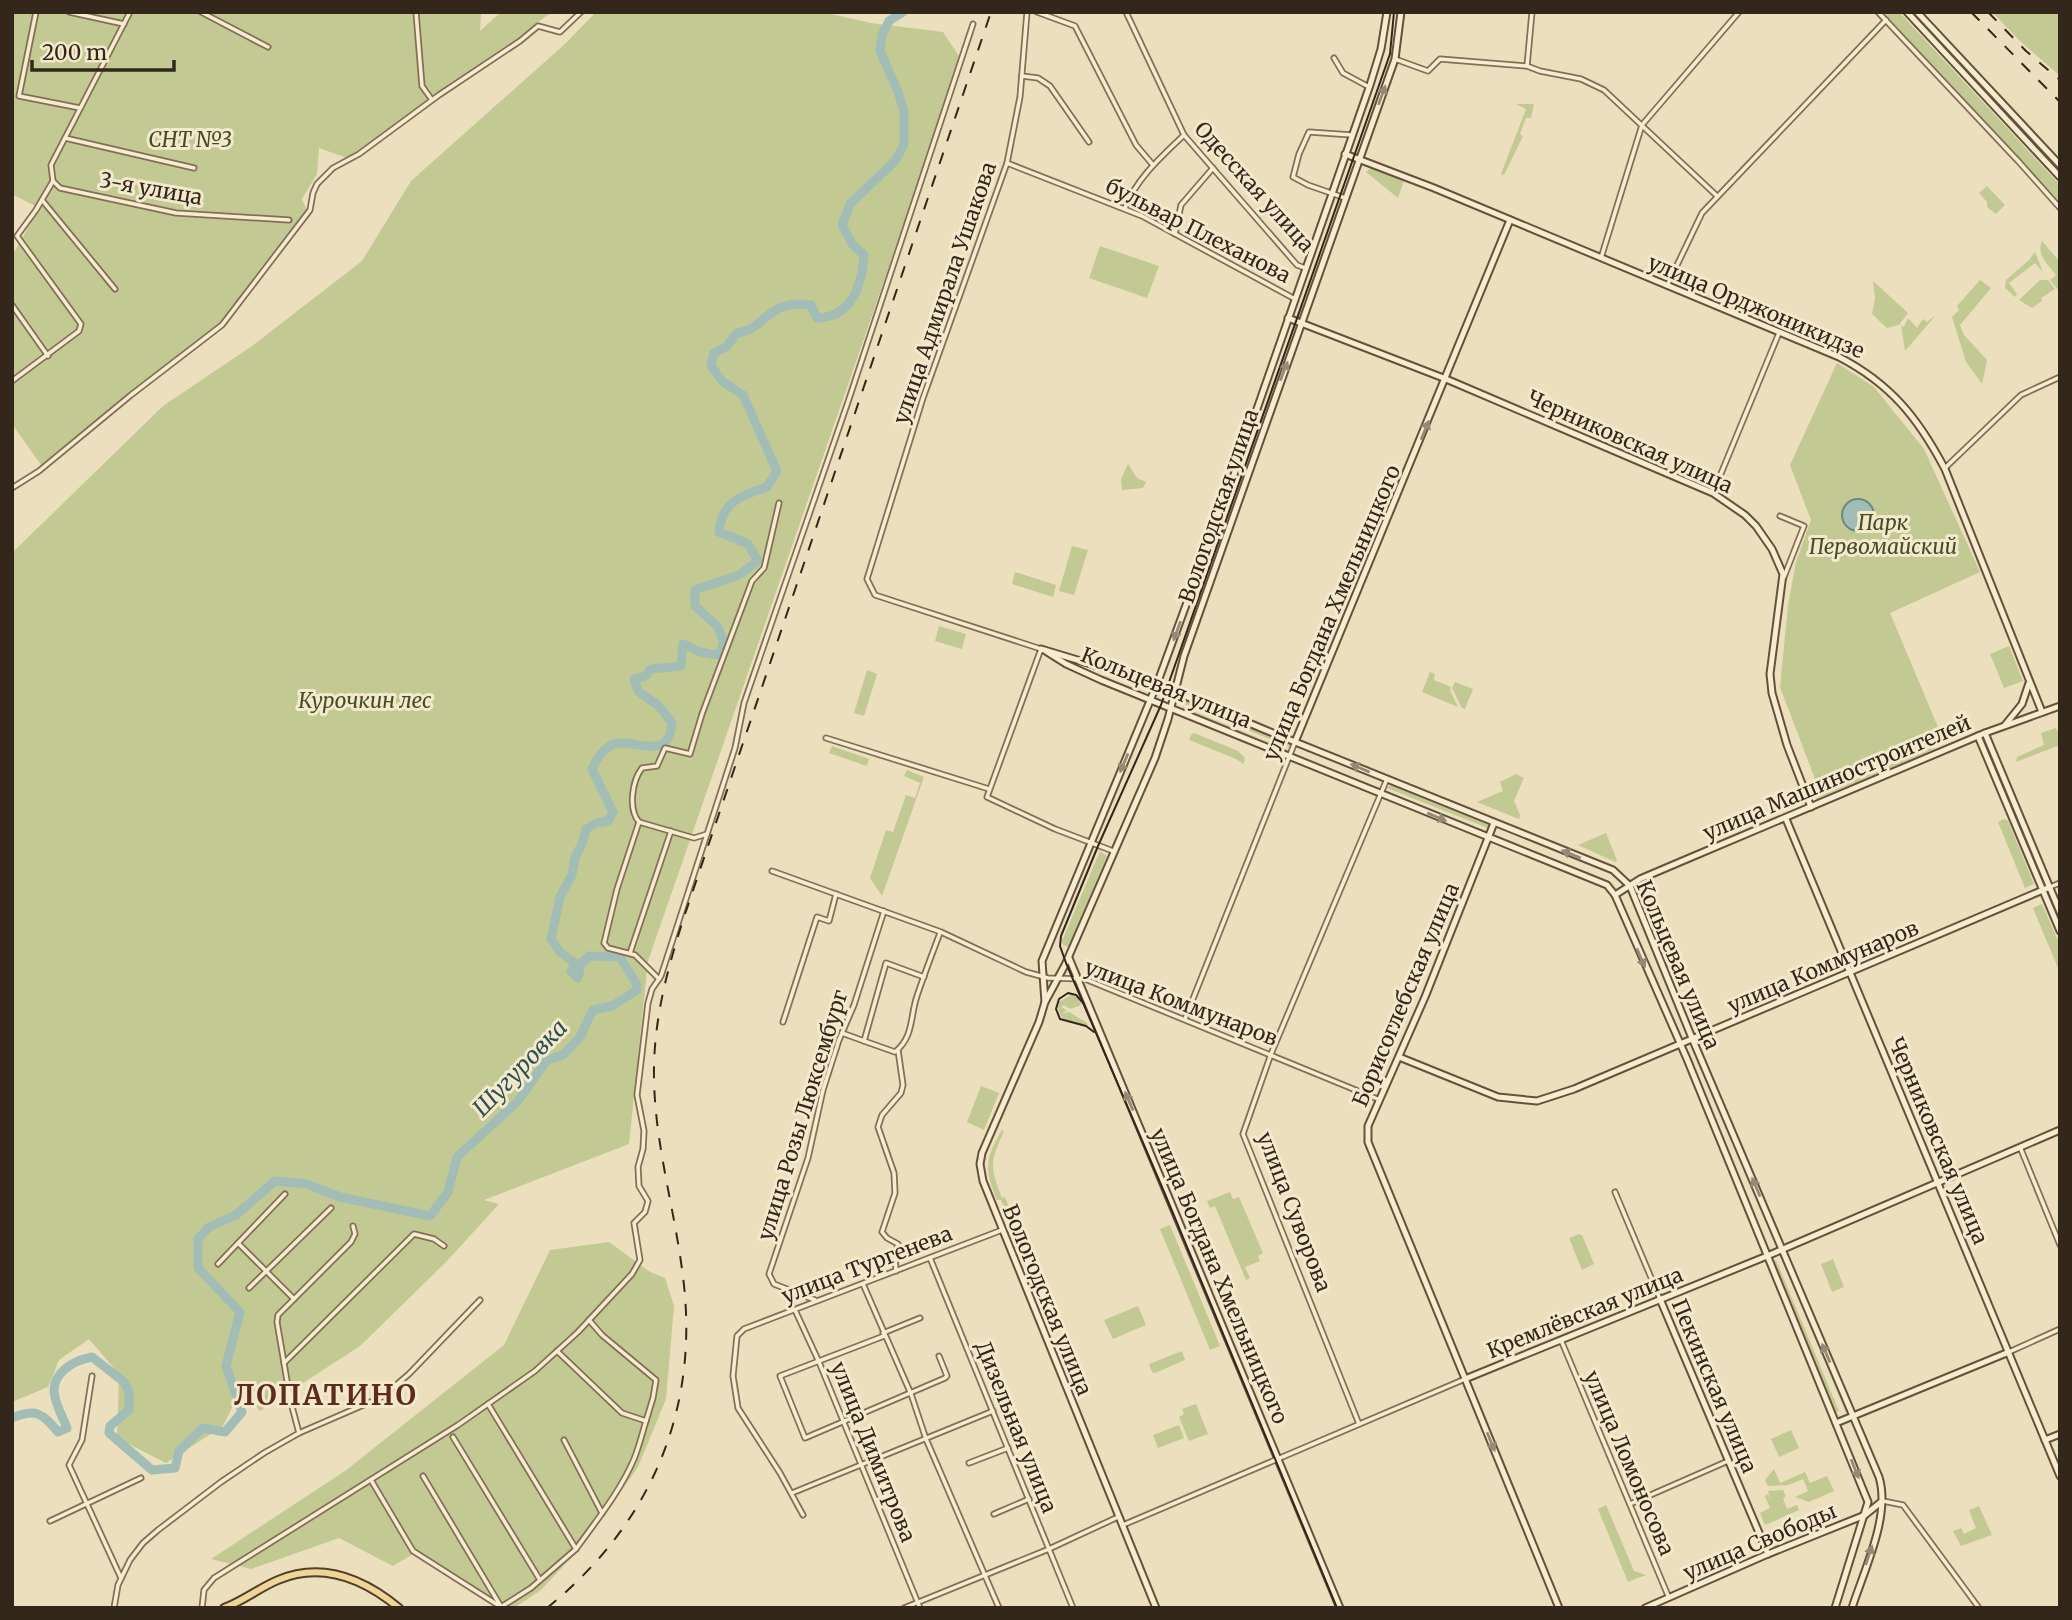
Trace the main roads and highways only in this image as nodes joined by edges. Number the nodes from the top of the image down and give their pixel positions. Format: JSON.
{"nodes":[{"id":1,"x":1401,"y":12,"type":"edge"},
{"id":2,"x":1907,"y":12,"type":"edge"},
{"id":3,"x":1917,"y":12,"type":"edge"},
{"id":4,"x":1387,"y":13,"type":"edge"},
{"id":5,"x":1345,"y":154,"type":"junction"},
{"id":6,"x":1359,"y":159,"type":"junction"},
{"id":7,"x":2060,"y":165,"type":"edge"},
{"id":8,"x":2060,"y":177,"type":"edge"},
{"id":9,"x":1510,"y":220,"type":"junction"},
{"id":10,"x":1289,"y":318,"type":"junction"},
{"id":11,"x":1302,"y":323,"type":"junction"},
{"id":12,"x":1446,"y":379,"type":"junction"},
{"id":13,"x":2029,"y":680,"type":"junction"},
{"id":14,"x":1157,"y":684,"type":"junction"},
{"id":15,"x":1174,"y":691,"type":"junction"},
{"id":16,"x":1150,"y":700,"type":"junction"},
{"id":17,"x":2060,"y":706,"type":"edge"},
{"id":18,"x":1170,"y":708,"type":"junction"},
{"id":19,"x":2042,"y":712,"type":"junction"},
{"id":20,"x":2004,"y":726,"type":"junction"},
{"id":21,"x":1982,"y":735,"type":"junction"},
{"id":22,"x":1296,"y":742,"type":"junction"},
{"id":23,"x":1811,"y":807,"type":"junction"},
{"id":24,"x":1786,"y":819,"type":"junction"},
{"id":25,"x":1494,"y":823,"type":"junction"},
{"id":26,"x":1489,"y":839,"type":"junction"},
{"id":27,"x":1630,"y":886,"type":"junction"},
{"id":28,"x":2050,"y":887,"type":"junction"},
{"id":29,"x":2043,"y":891,"type":"junction"},
{"id":30,"x":1615,"y":895,"type":"junction"},
{"id":31,"x":2060,"y":912,"type":"edge"},
{"id":32,"x":2060,"y":931,"type":"edge"},
{"id":33,"x":1068,"y":958,"type":"junction"},
{"id":34,"x":1850,"y":972,"type":"junction"},
{"id":35,"x":1045,"y":1002,"type":"junction"},
{"id":36,"x":1692,"y":1038,"type":"junction"},
{"id":37,"x":1680,"y":1044,"type":"junction"},
{"id":38,"x":1399,"y":1057,"type":"junction"},
{"id":39,"x":2060,"y":1130,"type":"edge"},
{"id":40,"x":1939,"y":1182,"type":"junction"},
{"id":41,"x":1782,"y":1250,"type":"junction"},
{"id":42,"x":1768,"y":1256,"type":"junction"},
{"id":43,"x":1660,"y":1299,"type":"junction"},
{"id":44,"x":2009,"y":1352,"type":"junction"},
{"id":45,"x":1465,"y":1378,"type":"junction"},
{"id":46,"x":1853,"y":1416,"type":"junction"},
{"id":47,"x":1836,"y":1423,"type":"junction"},
{"id":48,"x":2060,"y":1434,"type":"edge"},
{"id":49,"x":2045,"y":1440,"type":"junction"},
{"id":50,"x":2060,"y":1476,"type":"edge"},
{"id":51,"x":1883,"y":1501,"type":"junction"},
{"id":52,"x":1865,"y":1515,"type":"junction"},
{"id":53,"x":1768,"y":1554,"type":"junction"},
{"id":54,"x":224,"y":1608,"type":"edge"},
{"id":55,"x":400,"y":1608,"type":"edge"},
{"id":56,"x":1156,"y":1608,"type":"edge"},
{"id":57,"x":1340,"y":1608,"type":"edge"},
{"id":58,"x":1559,"y":1608,"type":"edge"},
{"id":59,"x":1646,"y":1608,"type":"edge"},
{"id":60,"x":1835,"y":1608,"type":"edge"},
{"id":61,"x":1852,"y":1608,"type":"edge"}],
"edges":[{"from":6,"to":1,"type":"main road","name":"Вологодская улица","one_way":true},
{"from":2,"to":8,"type":"main road"},
{"from":3,"to":7,"type":"main road"},
{"from":4,"to":5,"type":"main road","name":"Вологодская улица"},
{"from":5,"to":6,"type":"main road","name":"улица Орджоникидзе"},
{"from":5,"to":10,"type":"main road","name":"Вологодская улица"},
{"from":6,"to":9,"type":"main road","name":"улица Орджоникидзе"},
{"from":6,"to":11,"type":"main road","name":"Вологодская улица"},
{"from":9,"to":12,"type":"main road","name":"улица Богдана Хмельницкого"},
{"from":9,"to":13,"type":"main road","name":"улица Орджоникидзе"},
{"from":10,"to":11,"type":"main road","name":"Черниковская улица"},
{"from":10,"to":14,"type":"main road","name":"Вологодская улица","one_way":true},
{"from":11,"to":12,"type":"main road","name":"Черниковская улица"},
{"from":15,"to":11,"type":"main road","name":"Вологодская улица","one_way":true},
{"from":22,"to":12,"type":"main road","name":"улица Богдана Хмельницкого","one_way":true},
{"from":12,"to":23,"type":"main road","name":"Черниковская улица"},
{"from":13,"to":19,"type":"main road","name":"улица Орджоникидзе"},
{"from":13,"to":20,"type":"main road"},
{"from":14,"to":15,"type":"main road","name":"Кольцевая улица"},
{"from":14,"to":16,"type":"main road","name":"Вологодская улица"},
{"from":14,"to":16,"type":"main road","name":"Кольцевая улица"},
{"from":15,"to":18,"type":"main road","name":"Вологодская улица"},
{"from":15,"to":22,"type":"main road","name":"Кольцевая улица"},
{"from":16,"to":18,"type":"main road","name":"Кольцевая улица"},
{"from":16,"to":35,"type":"main road","name":"Вологодская улица","one_way":true},
{"from":17,"to":19,"type":"main road","name":"улица Машиностроителей"},
{"from":18,"to":26,"type":"main road","name":"Кольцевая улица","one_way":true},
{"from":18,"to":33,"type":"main road","name":"Вологодская улица"},
{"from":19,"to":20,"type":"main road","name":"улица Машиностроителей"},
{"from":20,"to":21,"type":"main road","name":"улица Машиностроителей"},
{"from":21,"to":23,"type":"main road","name":"улица Машиностроителей"},
{"from":21,"to":28,"type":"main road"},
{"from":21,"to":29,"type":"main road"},
{"from":25,"to":22,"type":"main road","name":"Кольцевая улица","one_way":true},
{"from":23,"to":24,"type":"main road","name":"улица Машиностроителей"},
{"from":24,"to":27,"type":"main road","name":"улица Машиностроителей"},
{"from":24,"to":34,"type":"main road","name":"Черниковская улица"},
{"from":25,"to":26,"type":"main road","name":"Борисоглебская улица"},
{"from":27,"to":25,"type":"main road","name":"Кольцевая улица","one_way":true},
{"from":26,"to":30,"type":"main road","name":"Кольцевая улица"},
{"from":26,"to":38,"type":"main road","name":"Борисоглебская улица"},
{"from":27,"to":30,"type":"main road","name":"улица Машиностроителей"},
{"from":27,"to":36,"type":"main road","name":"Кольцевая улица"},
{"from":28,"to":29,"type":"main road","name":"улица Коммунаров"},
{"from":28,"to":31,"type":"main road"},
{"from":29,"to":32,"type":"main road"},
{"from":29,"to":34,"type":"main road","name":"улица Коммунаров"},
{"from":30,"to":37,"type":"main road","name":"Кольцевая улица","one_way":true},
{"from":33,"to":35,"type":"main road","name":"Вологодская улица"},
{"from":57,"to":33,"type":"main road","name":"улица Богдана Хмельницкого","one_way":true},
{"from":34,"to":36,"type":"main road","name":"улица Коммунаров"},
{"from":34,"to":40,"type":"main road","name":"Черниковская улица"},
{"from":35,"to":56,"type":"main road","name":"Вологодская улица"},
{"from":36,"to":37,"type":"main road","name":"улица Коммунаров"},
{"from":41,"to":36,"type":"main road","name":"Кольцевая улица","one_way":true},
{"from":37,"to":38,"type":"main road","name":"улица Коммунаров"},
{"from":37,"to":42,"type":"main road","name":"Кольцевая улица"},
{"from":38,"to":45,"type":"main road","name":"Борисоглебская улица"},
{"from":39,"to":40,"type":"main road","name":"Кремлёвская улица"},
{"from":40,"to":41,"type":"main road","name":"Кремлёвская улица"},
{"from":40,"to":44,"type":"main road","name":"Черниковская улица"},
{"from":41,"to":42,"type":"main road","name":"Кремлёвская улица"},
{"from":46,"to":41,"type":"main road","name":"Кольцевая улица","one_way":true},
{"from":42,"to":43,"type":"main road","name":"Кремлёвская улица"},
{"from":42,"to":47,"type":"main road","name":"Кольцевая улица"},
{"from":43,"to":45,"type":"main road","name":"Кремлёвская улица"},
{"from":43,"to":53,"type":"main road","name":"Пекинская улица"},
{"from":44,"to":46,"type":"main road"},
{"from":44,"to":49,"type":"main road","name":"Черниковская улица"},
{"from":45,"to":58,"type":"main road","name":"Борисоглебская улица","one_way":true},
{"from":46,"to":47,"type":"main road"},
{"from":46,"to":51,"type":"main road","name":"Кольцевая улица"},
{"from":47,"to":52,"type":"main road","name":"Кольцевая улица","one_way":true},
{"from":48,"to":49,"type":"main road"},
{"from":49,"to":50,"type":"main road","name":"Черниковская улица"},
{"from":51,"to":52,"type":"main road","name":"улица Свободы"},
{"from":61,"to":51,"type":"main road","name":"Кольцевая улица","one_way":true},
{"from":52,"to":53,"type":"main road","name":"улица Свободы"},
{"from":52,"to":60,"type":"main road","name":"Кольцевая улица"},
{"from":53,"to":59,"type":"main road","name":"улица Свободы"},
{"from":54,"to":55,"type":"main road"}]}
